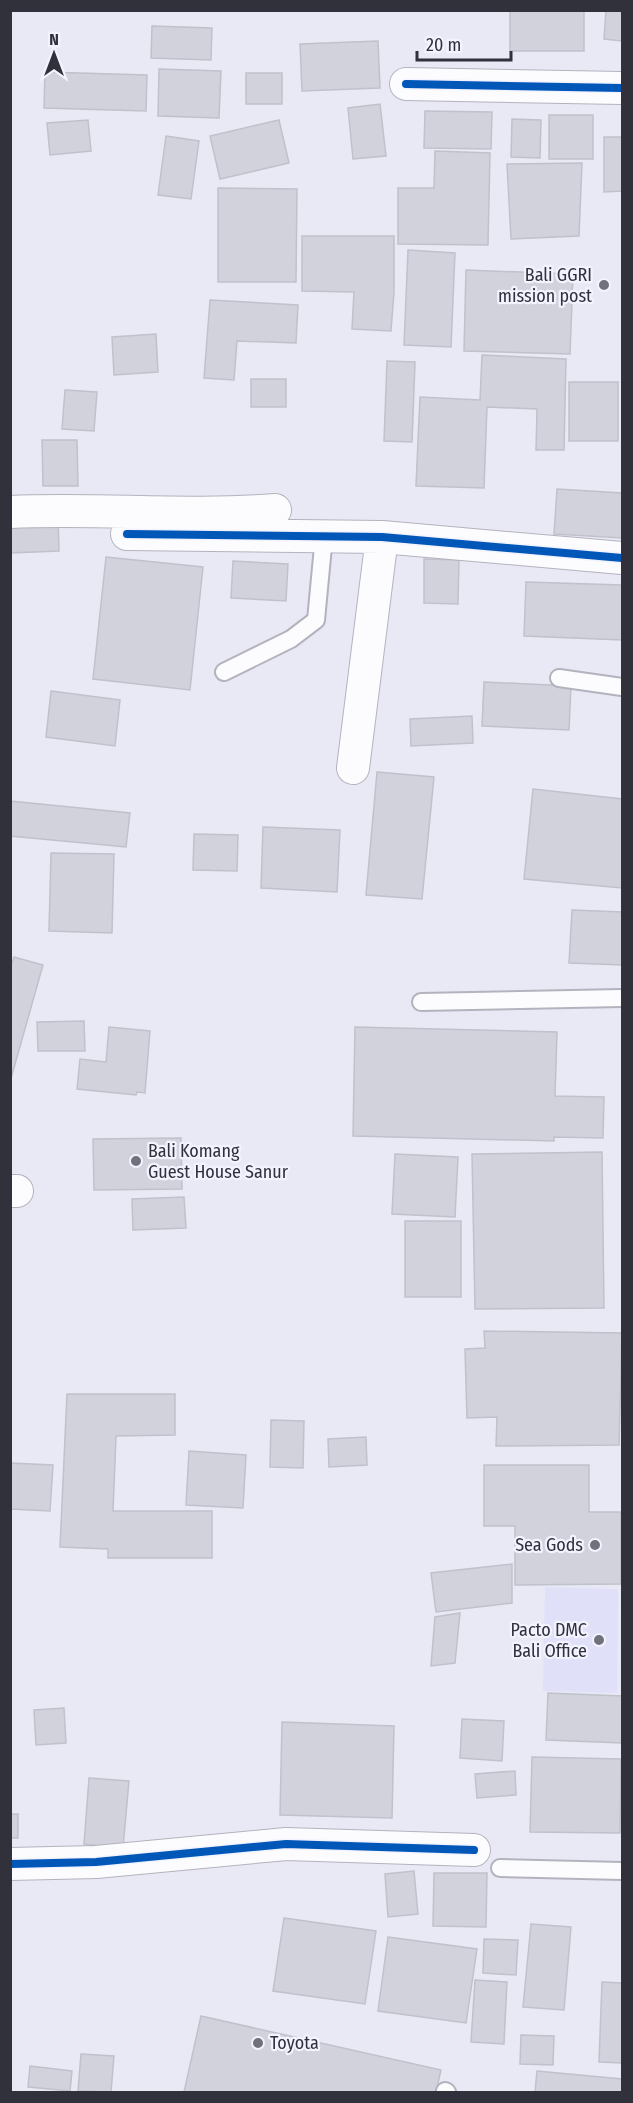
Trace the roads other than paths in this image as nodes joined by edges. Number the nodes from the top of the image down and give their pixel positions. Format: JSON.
{"nodes":[{"id":1,"x":406,"y":84,"type":"dead end"},
{"id":2,"x":622,"y":88,"type":"edge"},
{"id":3,"x":275,"y":510,"type":"dead end"},
{"id":4,"x":10,"y":512,"type":"edge"},
{"id":5,"x":127,"y":534,"type":"dead end"},
{"id":6,"x":324,"y":536,"type":"junction"},
{"id":7,"x":382,"y":537,"type":"junction"},
{"id":8,"x":622,"y":558,"type":"edge"},
{"id":9,"x":224,"y":672,"type":"dead end"},
{"id":10,"x":559,"y":678,"type":"dead end"},
{"id":11,"x":622,"y":687,"type":"edge"},
{"id":12,"x":353,"y":768,"type":"dead end"},
{"id":13,"x":622,"y":998,"type":"edge"},
{"id":14,"x":421,"y":1002,"type":"dead end"},
{"id":15,"x":474,"y":1850,"type":"dead end"},
{"id":16,"x":10,"y":1864,"type":"edge"},
{"id":17,"x":500,"y":1868,"type":"dead end"},
{"id":18,"x":622,"y":1871,"type":"edge"}],
"edges":[{"from":1,"to":2,"type":"street"},
{"from":3,"to":4,"type":"street"},
{"from":5,"to":6,"type":"street"},
{"from":6,"to":7,"type":"street"},
{"from":6,"to":9,"type":"lane"},
{"from":7,"to":8,"type":"street"},
{"from":7,"to":12,"type":"street"},
{"from":10,"to":11,"type":"lane"},
{"from":13,"to":14,"type":"lane"},
{"from":15,"to":16,"type":"street"},
{"from":17,"to":18,"type":"lane"}]}
